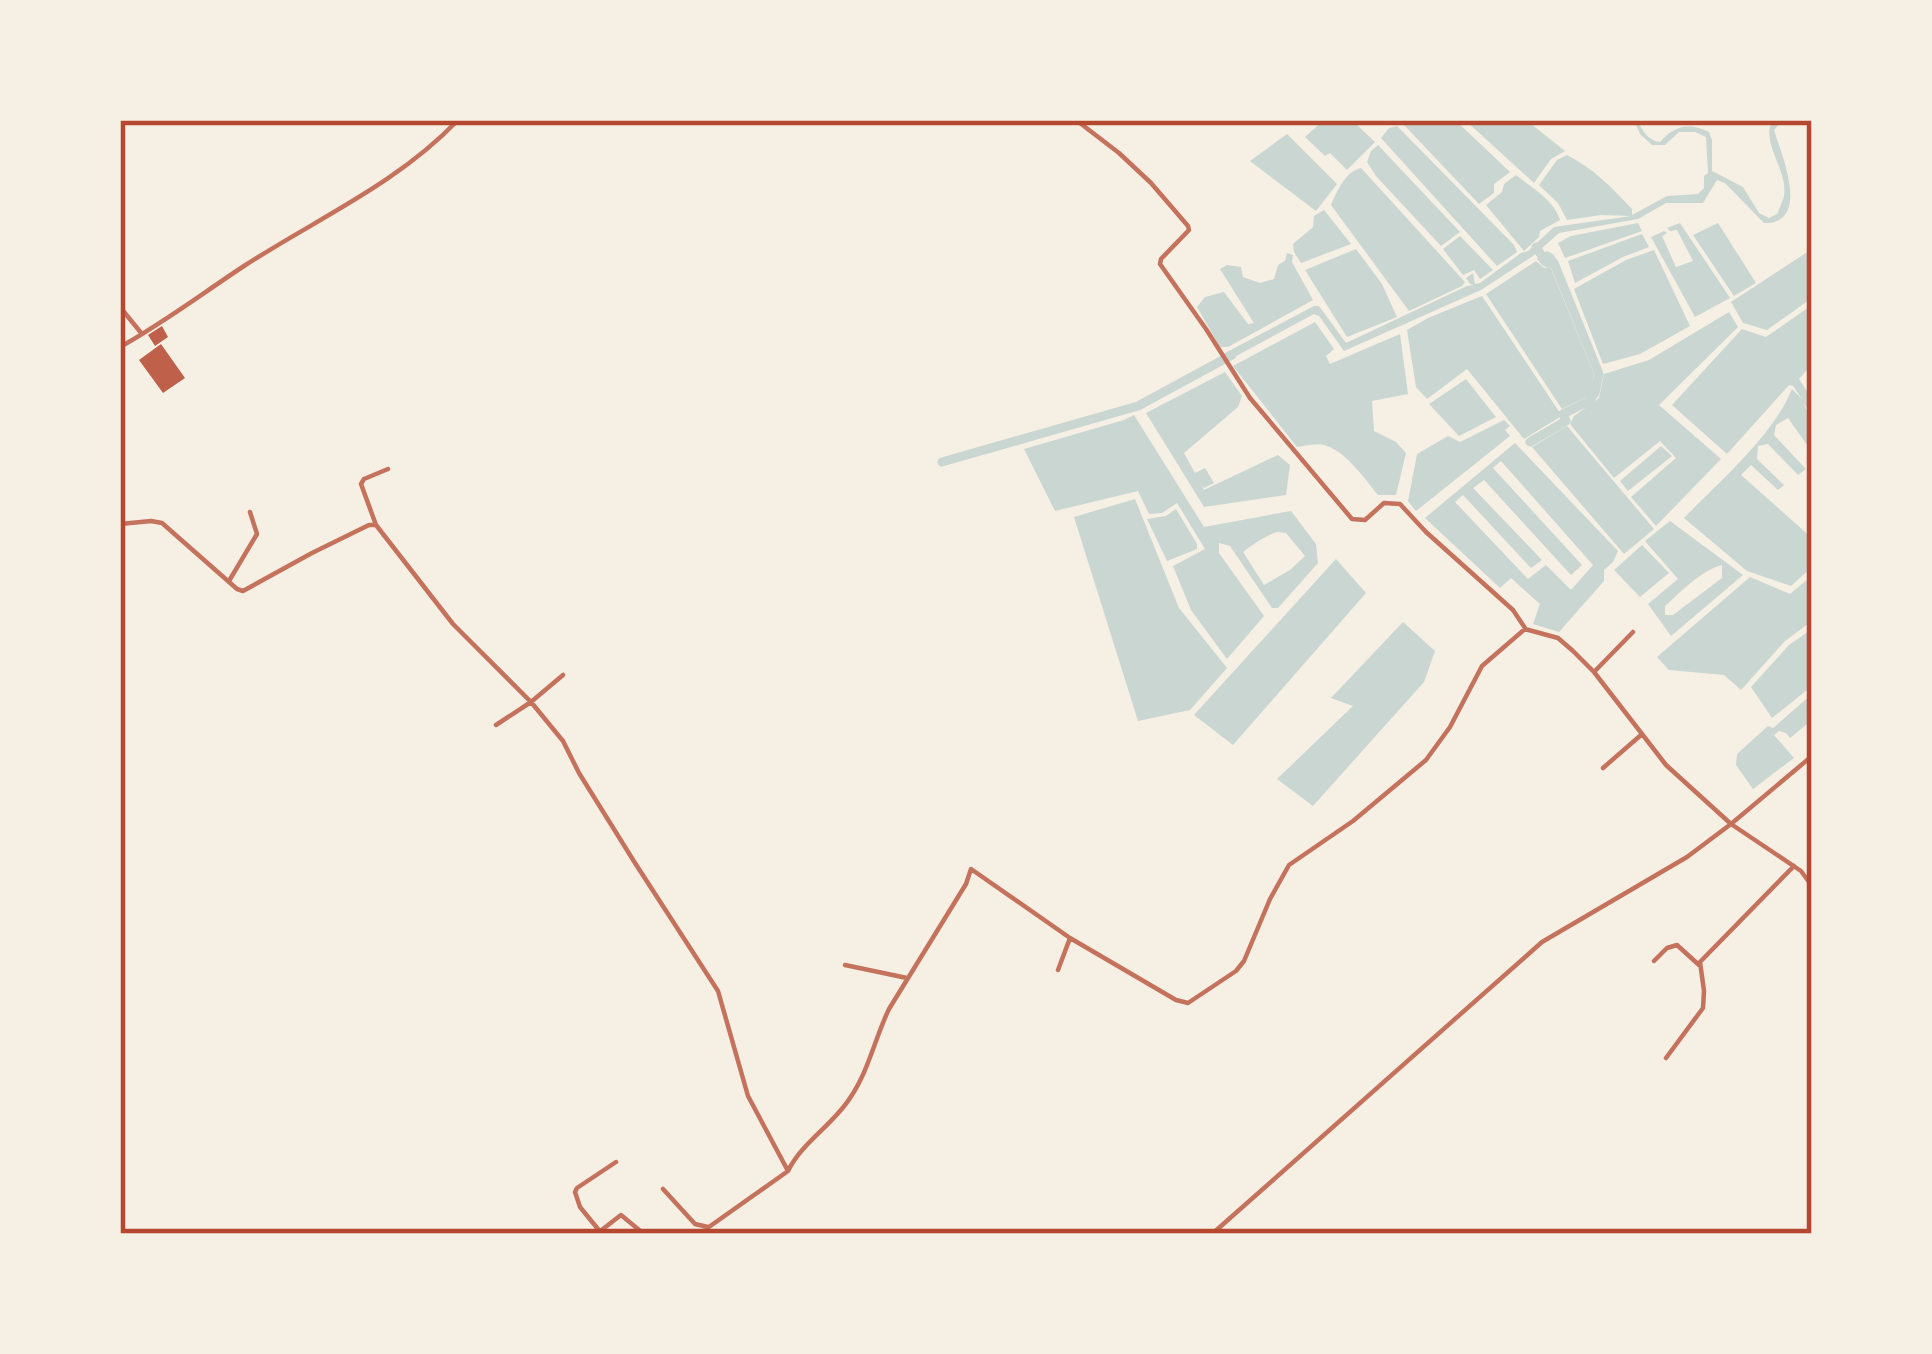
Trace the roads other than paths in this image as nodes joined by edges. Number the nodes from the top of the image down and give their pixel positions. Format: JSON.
{"nodes":[{"id":1,"x":458,"y":120,"type":"edge"},
{"id":2,"x":1076,"y":120,"type":"edge"},
{"id":3,"x":120,"y":307,"type":"edge"},
{"id":4,"x":142,"y":334,"type":"junction"},
{"id":5,"x":120,"y":347,"type":"edge"},
{"id":6,"x":388,"y":469,"type":"dead end"},
{"id":7,"x":250,"y":512,"type":"dead end"},
{"id":8,"x":120,"y":524,"type":"edge"},
{"id":9,"x":376,"y":525,"type":"junction"},
{"id":10,"x":229,"y":581,"type":"junction"},
{"id":11,"x":1525,"y":629,"type":"junction"},
{"id":12,"x":1633,"y":632,"type":"dead end"},
{"id":13,"x":1594,"y":672,"type":"junction"},
{"id":14,"x":563,"y":675,"type":"dead end"},
{"id":15,"x":531,"y":702,"type":"junction"},
{"id":16,"x":496,"y":724,"type":"dead end"},
{"id":17,"x":1640,"y":735,"type":"junction"},
{"id":18,"x":1812,"y":756,"type":"edge"},
{"id":19,"x":1603,"y":768,"type":"dead end"},
{"id":20,"x":1731,"y":824,"type":"junction"},
{"id":21,"x":1794,"y":866,"type":"junction"},
{"id":22,"x":1812,"y":886,"type":"edge"},
{"id":23,"x":1070,"y":938,"type":"junction"},
{"id":24,"x":1654,"y":961,"type":"dead end"},
{"id":25,"x":845,"y":965,"type":"dead end"},
{"id":26,"x":1699,"y":965,"type":"junction"},
{"id":27,"x":1058,"y":970,"type":"dead end"},
{"id":28,"x":907,"y":978,"type":"junction"},
{"id":29,"x":1666,"y":1058,"type":"dead end"},
{"id":30,"x":616,"y":1162,"type":"dead end"},
{"id":31,"x":788,"y":1171,"type":"junction"},
{"id":32,"x":663,"y":1190,"type":"dead end"},
{"id":33,"x":708,"y":1227,"type":"junction"},
{"id":34,"x":601,"y":1233,"type":"edge"},
{"id":35,"x":644,"y":1234,"type":"edge"},
{"id":36,"x":700,"y":1234,"type":"edge"},
{"id":37,"x":1212,"y":1234,"type":"edge"}],
"edges":[{"from":1,"to":4,"type":"street"},
{"from":2,"to":11,"type":"street"},
{"from":3,"to":4,"type":"street"},
{"from":4,"to":5,"type":"street"},
{"from":6,"to":9,"type":"street"},
{"from":7,"to":10,"type":"street"},
{"from":8,"to":10,"type":"street"},
{"from":9,"to":10,"type":"street"},
{"from":9,"to":15,"type":"street"},
{"from":11,"to":13,"type":"street"},
{"from":11,"to":23,"type":"street"},
{"from":12,"to":13,"type":"street"},
{"from":13,"to":17,"type":"street"},
{"from":14,"to":15,"type":"street"},
{"from":15,"to":16,"type":"street"},
{"from":15,"to":31,"type":"street"},
{"from":17,"to":19,"type":"street"},
{"from":17,"to":20,"type":"street"},
{"from":18,"to":20,"type":"street"},
{"from":20,"to":21,"type":"street"},
{"from":20,"to":37,"type":"street"},
{"from":21,"to":22,"type":"street"},
{"from":21,"to":26,"type":"street"},
{"from":23,"to":27,"type":"street"},
{"from":23,"to":28,"type":"street"},
{"from":24,"to":26,"type":"street"},
{"from":25,"to":28,"type":"street"},
{"from":26,"to":29,"type":"street"},
{"from":28,"to":31,"type":"street"},
{"from":30,"to":34,"type":"street"},
{"from":31,"to":33,"type":"street"},
{"from":32,"to":33,"type":"street"},
{"from":33,"to":36,"type":"street"},
{"from":34,"to":35,"type":"street"}]}
